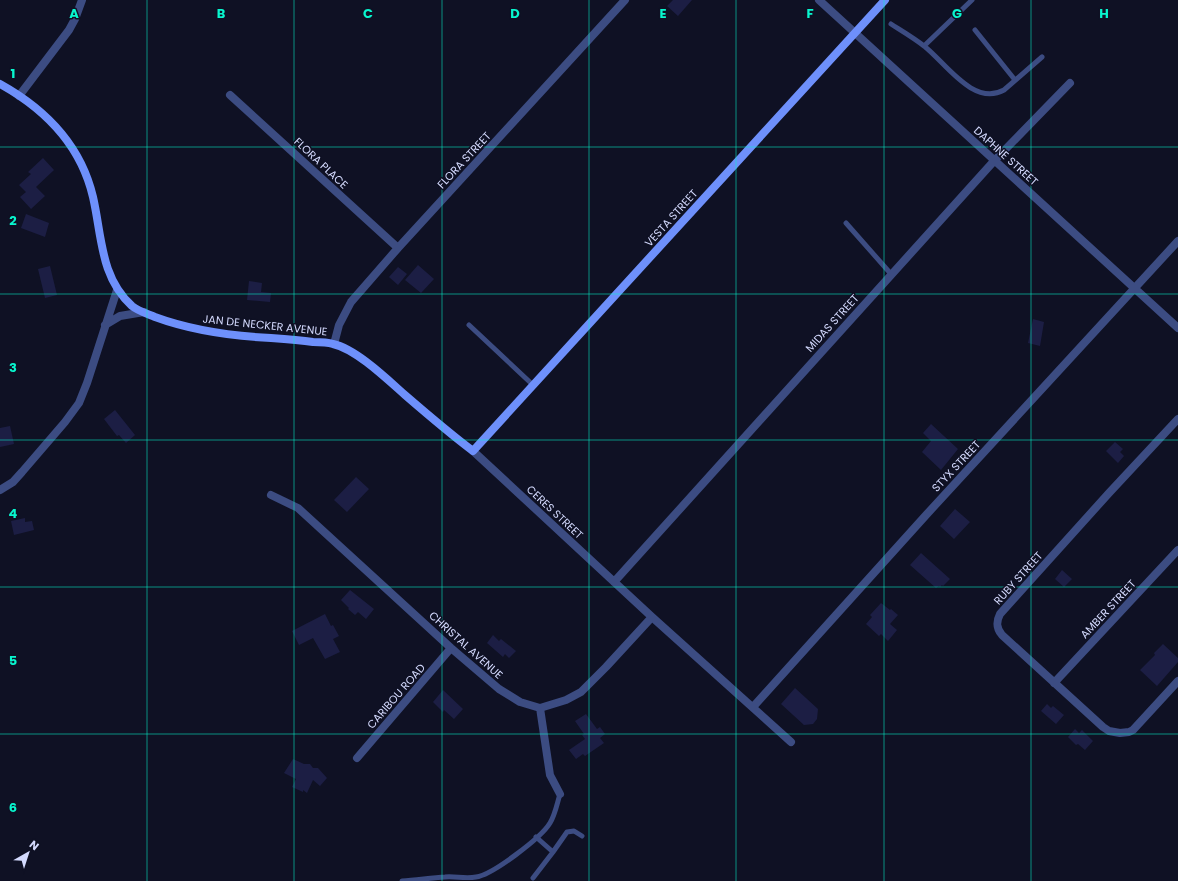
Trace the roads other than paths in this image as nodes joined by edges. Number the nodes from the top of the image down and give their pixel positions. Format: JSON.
{"nodes":[{"id":1,"x":82,"y":0,"type":"edge"},
{"id":2,"x":625,"y":0,"type":"edge"},
{"id":3,"x":819,"y":0,"type":"edge"},
{"id":4,"x":885,"y":0,"type":"edge"},
{"id":5,"x":972,"y":0,"type":"edge"},
{"id":6,"x":891,"y":24,"type":"dead end"},
{"id":7,"x":975,"y":30,"type":"dead end"},
{"id":8,"x":855,"y":33,"type":"junction"},
{"id":9,"x":924,"y":46,"type":"junction"},
{"id":10,"x":1042,"y":57,"type":"dead end"},
{"id":11,"x":1015,"y":80,"type":"junction"},
{"id":12,"x":1070,"y":83,"type":"dead end"},
{"id":13,"x":0,"y":84,"type":"edge"},
{"id":14,"x":230,"y":95,"type":"dead end"},
{"id":15,"x":19,"y":96,"type":"junction"},
{"id":16,"x":994,"y":161,"type":"junction"},
{"id":17,"x":846,"y":223,"type":"dead end"},
{"id":18,"x":1178,"y":241,"type":"edge"},
{"id":19,"x":398,"y":248,"type":"junction"},
{"id":20,"x":891,"y":274,"type":"junction"},
{"id":21,"x":1134,"y":288,"type":"junction"},
{"id":22,"x":117,"y":290,"type":"junction"},
{"id":23,"x":144,"y":312,"type":"junction"},
{"id":24,"x":105,"y":325,"type":"junction"},
{"id":25,"x":469,"y":325,"type":"dead end"},
{"id":26,"x":1178,"y":328,"type":"edge"},
{"id":27,"x":334,"y":344,"type":"junction"},
{"id":28,"x":533,"y":385,"type":"junction"},
{"id":29,"x":1178,"y":419,"type":"edge"},
{"id":30,"x":473,"y":451,"type":"junction"},
{"id":31,"x":0,"y":490,"type":"edge"},
{"id":32,"x":271,"y":495,"type":"dead end"},
{"id":33,"x":1178,"y":550,"type":"edge"},
{"id":34,"x":614,"y":582,"type":"junction"},
{"id":35,"x":652,"y":617,"type":"junction"},
{"id":36,"x":451,"y":648,"type":"junction"},
{"id":37,"x":1178,"y":681,"type":"edge"},
{"id":38,"x":1054,"y":683,"type":"junction"},
{"id":39,"x":753,"y":707,"type":"junction"},
{"id":40,"x":540,"y":708,"type":"junction"},
{"id":41,"x":791,"y":742,"type":"dead end"},
{"id":42,"x":357,"y":758,"type":"dead end"},
{"id":43,"x":560,"y":794,"type":"joint"},
{"id":44,"x":582,"y":836,"type":"dead end"},
{"id":45,"x":536,"y":837,"type":"junction"},
{"id":46,"x":552,"y":852,"type":"junction"},
{"id":47,"x":533,"y":878,"type":"dead end"},
{"id":48,"x":467,"y":880,"type":"edge"},
{"id":49,"x":402,"y":881,"type":"edge"}],
"edges":[{"from":1,"to":15,"type":"street"},
{"from":2,"to":19,"type":"street","name":"FLORA STREET"},
{"from":3,"to":8,"type":"street","name":"DAPHNE STREET"},
{"from":4,"to":8,"type":"street","name":"VESTA STREET"},
{"from":5,"to":9,"type":"lane"},
{"from":6,"to":9,"type":"lane"},
{"from":7,"to":11,"type":"lane"},
{"from":8,"to":16,"type":"street","name":"DAPHNE STREET"},
{"from":8,"to":28,"type":"street","name":"VESTA STREET"},
{"from":9,"to":11,"type":"lane"},
{"from":10,"to":11,"type":"lane"},
{"from":12,"to":16,"type":"street","name":"MIDAS STREET"},
{"from":13,"to":15,"type":"street","name":"JAN DE NECKER AVENUE"},
{"from":14,"to":19,"type":"street","name":"FLORA PLACE"},
{"from":15,"to":22,"type":"street","name":"JAN DE NECKER AVENUE"},
{"from":16,"to":20,"type":"street","name":"MIDAS STREET"},
{"from":16,"to":21,"type":"street","name":"DAPHNE STREET"},
{"from":17,"to":20,"type":"lane"},
{"from":18,"to":21,"type":"street","name":"STYX STREET"},
{"from":19,"to":27,"type":"street","name":"FLORA STREET"},
{"from":20,"to":34,"type":"street","name":"MIDAS STREET"},
{"from":21,"to":26,"type":"street","name":"DAPHNE STREET"},
{"from":21,"to":39,"type":"street","name":"STYX STREET"},
{"from":22,"to":23,"type":"street","name":"JAN DE NECKER AVENUE"},
{"from":22,"to":24,"type":"street"},
{"from":23,"to":24,"type":"street"},
{"from":23,"to":27,"type":"street","name":"JAN DE NECKER AVENUE"},
{"from":24,"to":31,"type":"street"},
{"from":25,"to":28,"type":"lane"},
{"from":27,"to":30,"type":"street","name":"CERES STREET"},
{"from":28,"to":30,"type":"street","name":"VESTA STREET"},
{"from":29,"to":38,"type":"street","name":"RUBY STREET"},
{"from":30,"to":34,"type":"street","name":"CERES STREET"},
{"from":32,"to":36,"type":"street","name":"CHRISTAL AVENUE"},
{"from":33,"to":38,"type":"street","name":"AMBER STREET"},
{"from":34,"to":35,"type":"street","name":"CERES STREET"},
{"from":35,"to":39,"type":"street","name":"CERES STREET"},
{"from":35,"to":40,"type":"street"},
{"from":36,"to":40,"type":"street","name":"CHRISTAL AVENUE"},
{"from":36,"to":42,"type":"street","name":"CARIBOU ROAD"},
{"from":37,"to":38,"type":"street","name":"RUBY STREET"},
{"from":39,"to":41,"type":"street","name":"CERES STREET"},
{"from":40,"to":43,"type":"street"},
{"from":43,"to":45,"type":"lane"},
{"from":44,"to":46,"type":"lane"},
{"from":45,"to":46,"type":"lane"},
{"from":45,"to":48,"type":"lane"},
{"from":46,"to":47,"type":"lane"},
{"from":48,"to":49,"type":"lane"}]}
